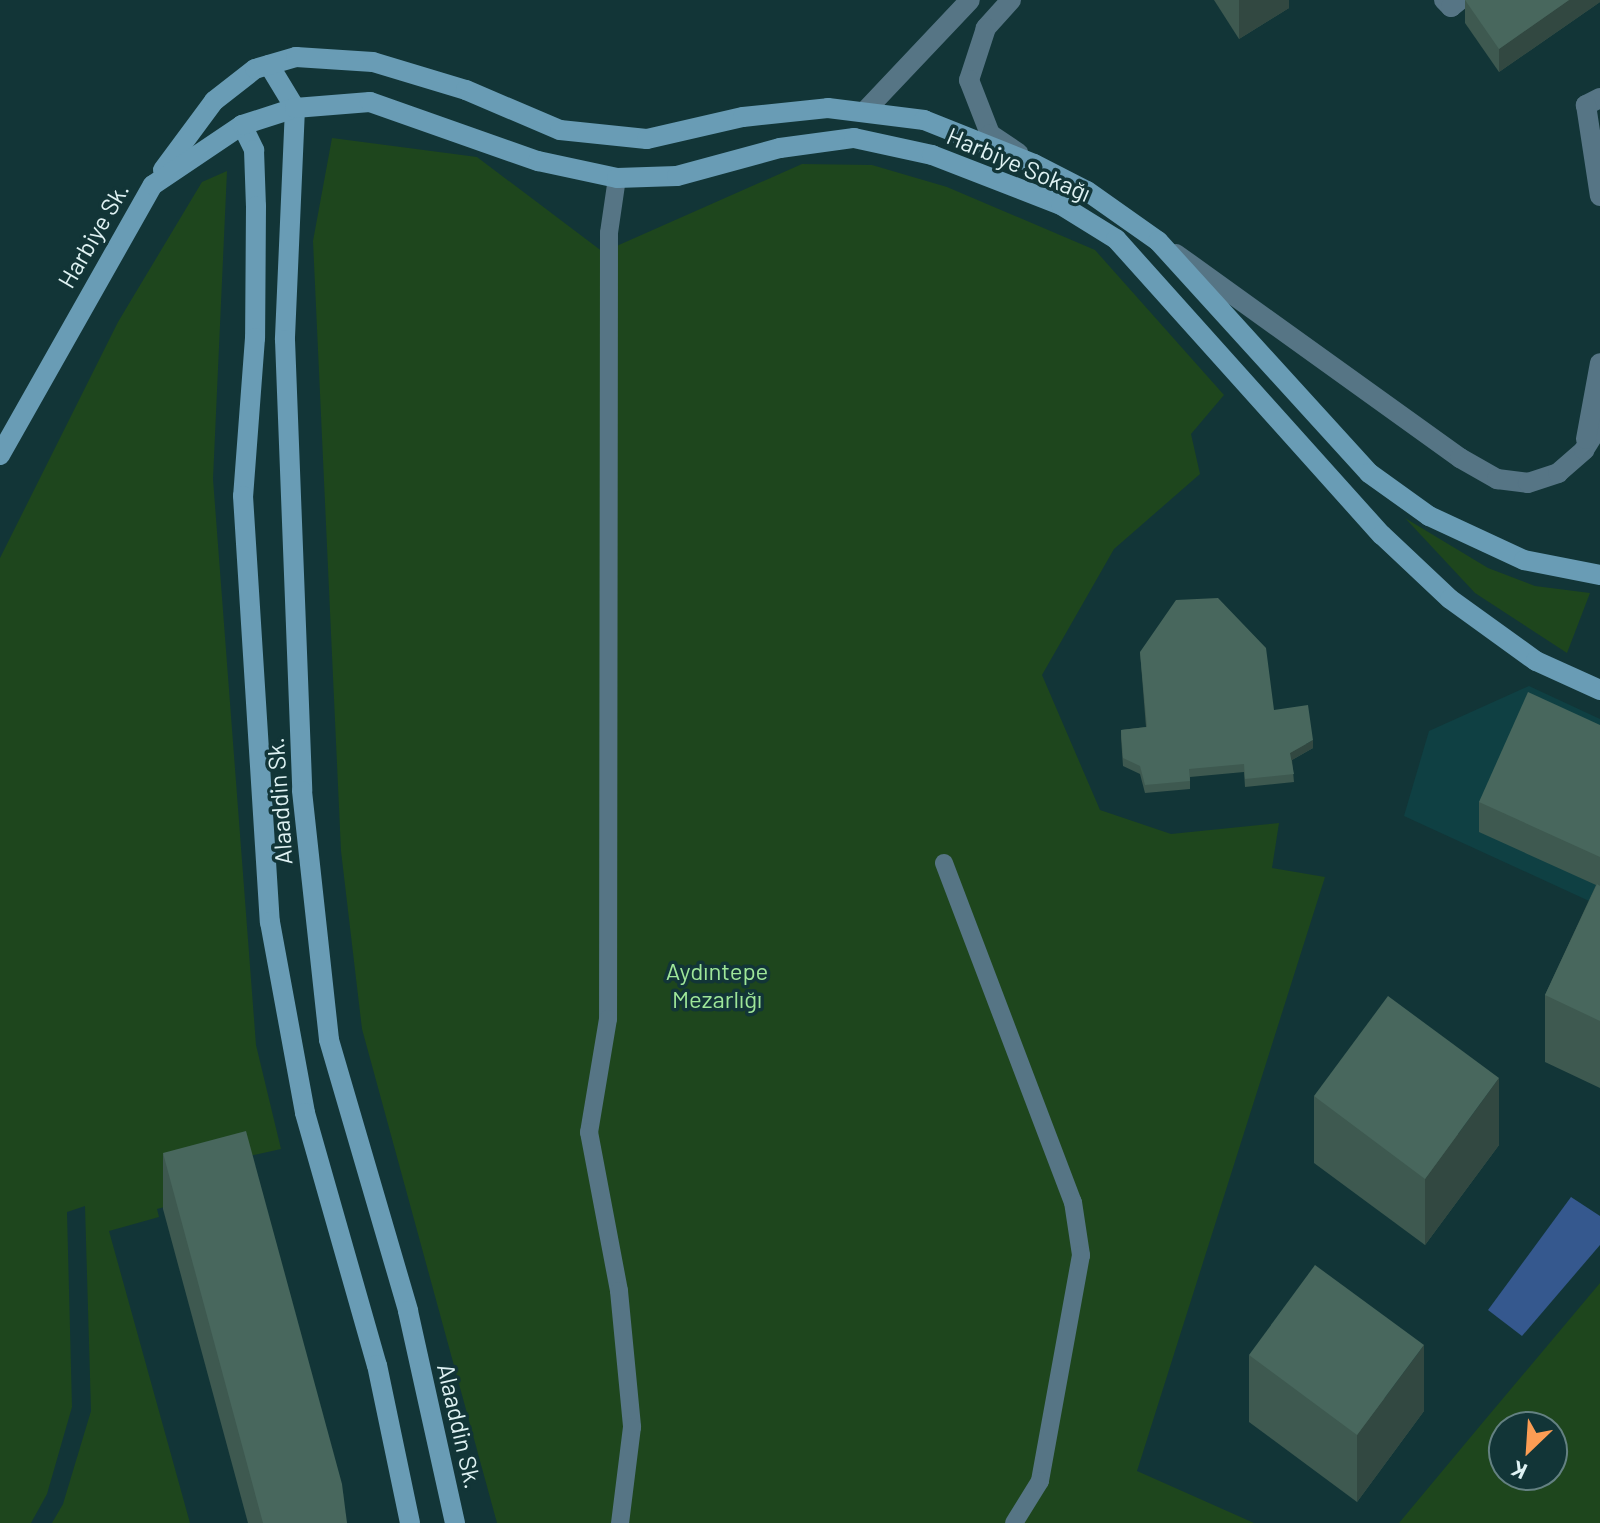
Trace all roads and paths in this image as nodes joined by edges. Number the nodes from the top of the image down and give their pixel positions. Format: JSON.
{"nodes":[{"id":1,"x":970,"y":0,"type":"edge"},
{"id":2,"x":1011,"y":0,"type":"edge"},
{"id":3,"x":269,"y":65,"type":"junction"},
{"id":4,"x":1593,"y":102,"type":"edge"},
{"id":5,"x":295,"y":108,"type":"junction"},
{"id":6,"x":866,"y":110,"type":"junction"},
{"id":7,"x":242,"y":125,"type":"junction"},
{"id":8,"x":1034,"y":164,"type":"junction"},
{"id":9,"x":617,"y":178,"type":"junction"},
{"id":10,"x":153,"y":185,"type":"junction"},
{"id":11,"x":1600,"y":196,"type":"edge"},
{"id":12,"x":1158,"y":241,"type":"junction"},
{"id":13,"x":1600,"y":363,"type":"edge"},
{"id":14,"x":1600,"y":424,"type":"edge"},
{"id":15,"x":1584,"y":450,"type":"junction"},
{"id":16,"x":0,"y":455,"type":"edge"},
{"id":17,"x":1600,"y":575,"type":"edge"},
{"id":18,"x":1600,"y":690,"type":"edge"},
{"id":19,"x":944,"y":863,"type":"dead end"},
{"id":20,"x":410,"y":1523,"type":"edge"},
{"id":21,"x":455,"y":1523,"type":"edge"},
{"id":22,"x":620,"y":1523,"type":"edge"},
{"id":23,"x":1014,"y":1523,"type":"edge"}],
"edges":[{"from":1,"to":6,"type":"street"},
{"from":2,"to":8,"type":"street"},
{"from":3,"to":5,"type":"street"},
{"from":3,"to":6,"type":"street","name":"Harbiye Sokağı"},
{"from":3,"to":10,"type":"street","name":"Harbiye Sokağı"},
{"from":4,"to":11,"type":"street"},
{"from":5,"to":7,"type":"street","name":"Harbiye Sk."},
{"from":5,"to":9,"type":"street","name":"Harbiye Sokağı"},
{"from":5,"to":21,"type":"street","name":"Alaaddin Sk."},
{"from":6,"to":8,"type":"street","name":"Harbiye Sokağı"},
{"from":7,"to":10,"type":"street","name":"Harbiye Sk."},
{"from":7,"to":20,"type":"street","name":"Alaaddin Sk."},
{"from":8,"to":12,"type":"street","name":"Harbiye Sokağı"},
{"from":9,"to":18,"type":"street","name":"Harbiye Sokağı"},
{"from":9,"to":22,"type":"lane"},
{"from":10,"to":16,"type":"street","name":"Harbiye Sk."},
{"from":12,"to":15,"type":"street","name":"Harbiye Sokağı"},
{"from":12,"to":17,"type":"street","name":"Harbiye Sokağı"},
{"from":13,"to":15,"type":"street"},
{"from":14,"to":15,"type":"street","name":"Harbiye Sokağı"},
{"from":19,"to":23,"type":"lane"}]}
